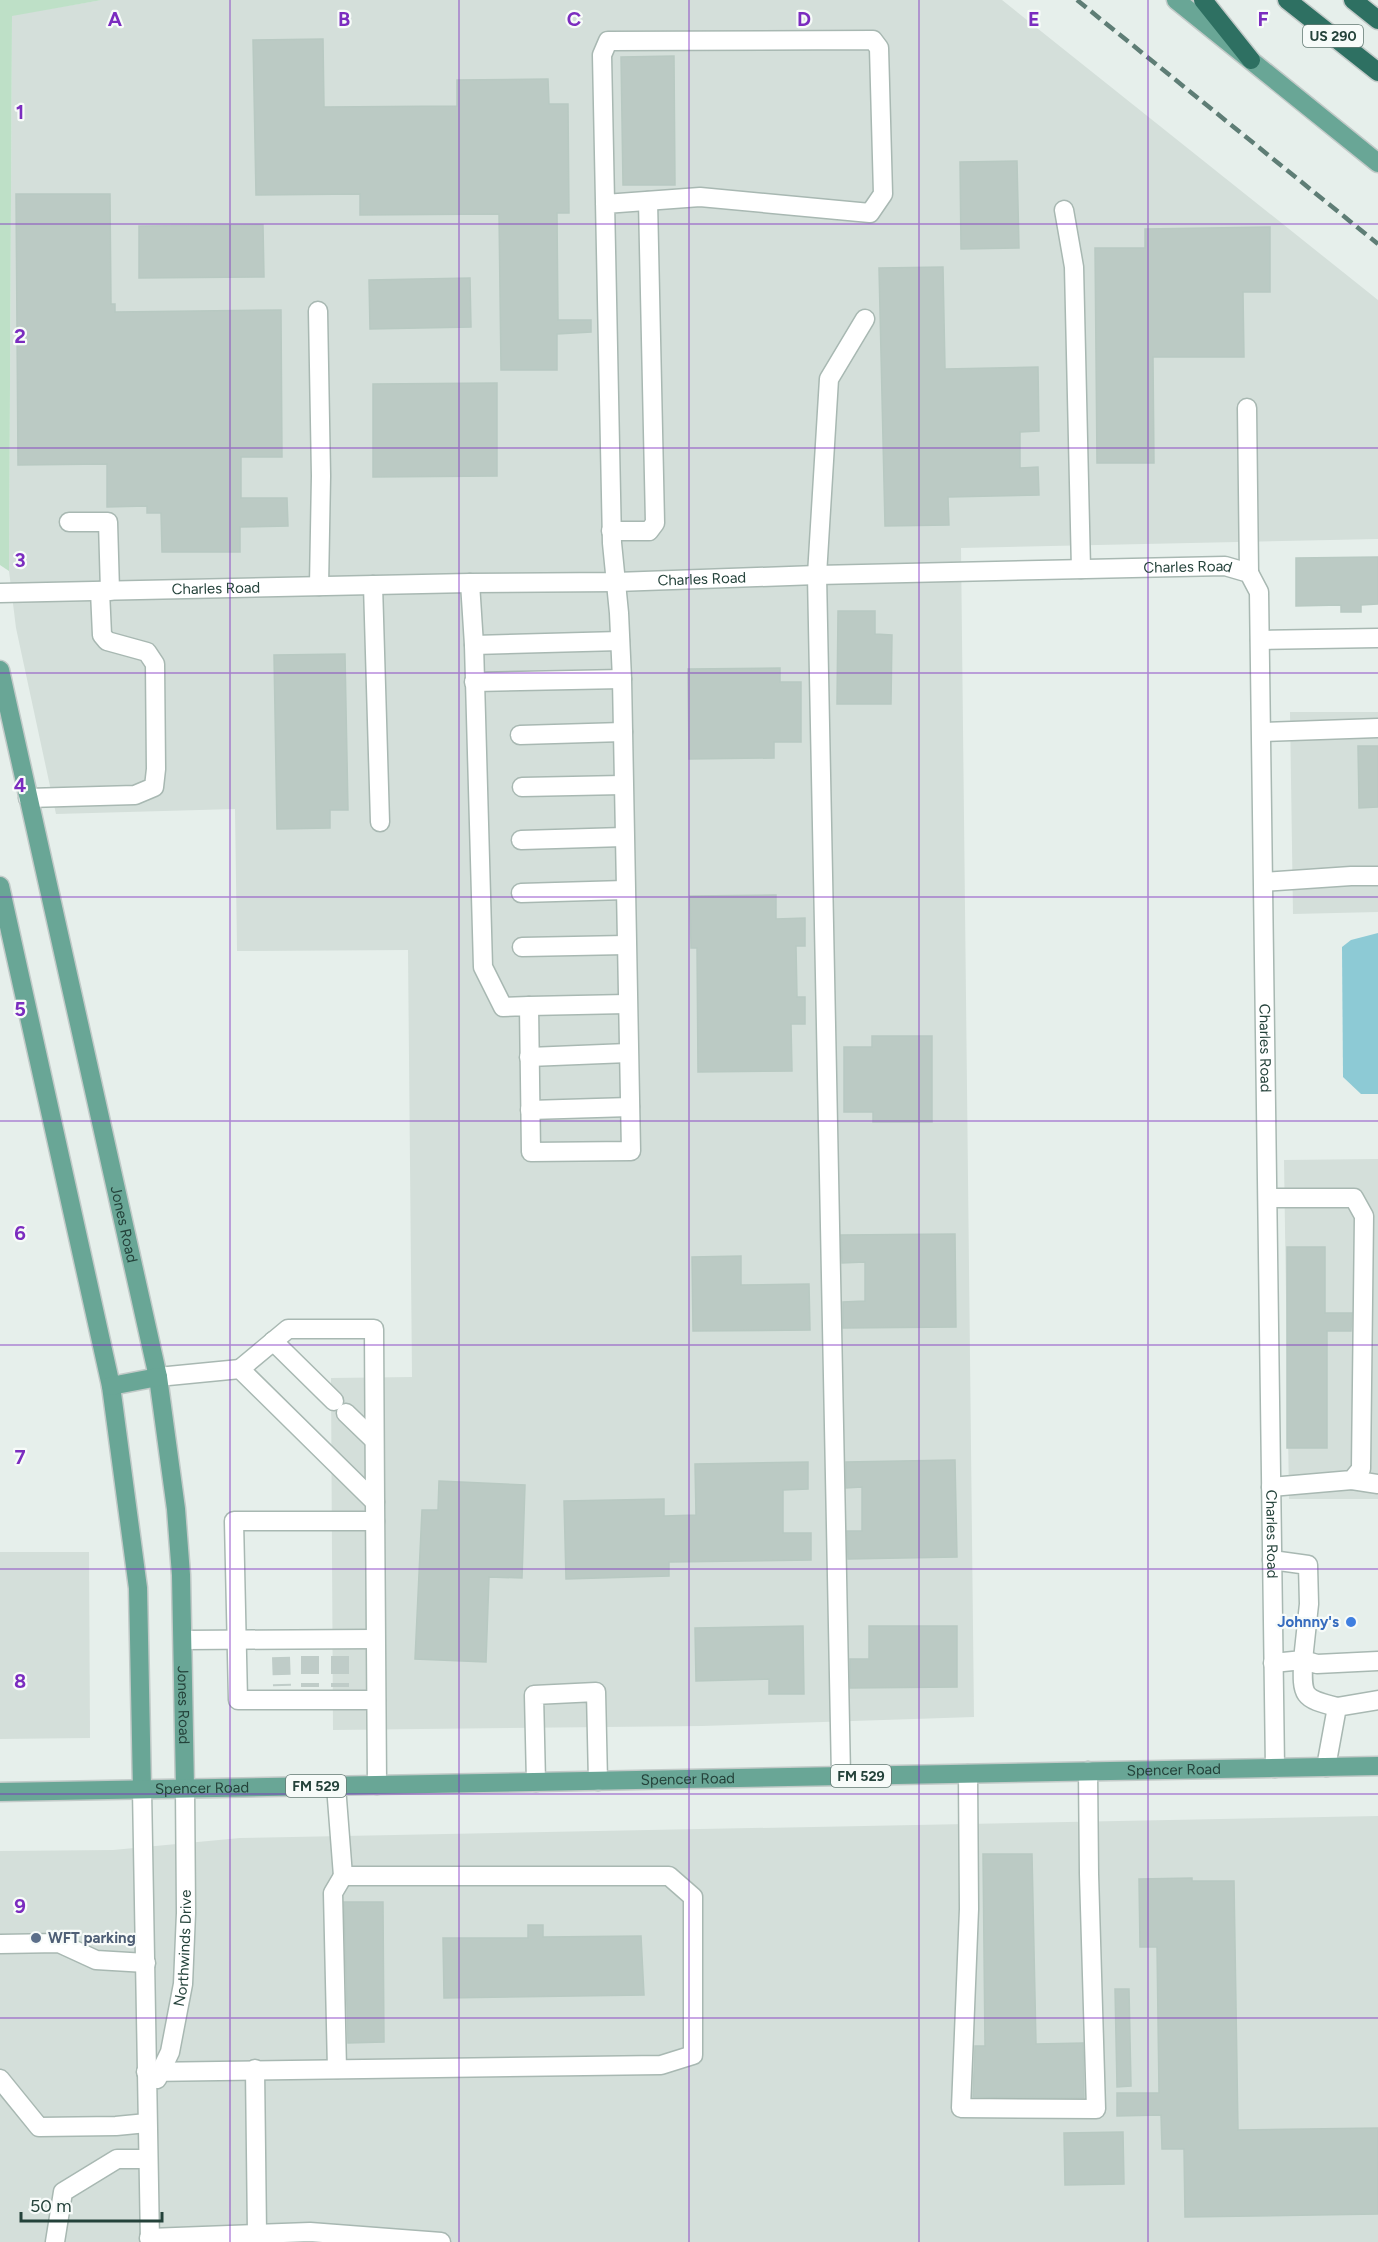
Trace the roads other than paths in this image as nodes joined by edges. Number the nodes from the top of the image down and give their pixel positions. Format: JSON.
{"nodes":[{"id":1,"x":1176,"y":0,"type":"edge"},
{"id":2,"x":1203,"y":0,"type":"edge"},
{"id":3,"x":1287,"y":0,"type":"edge"},
{"id":4,"x":1353,"y":0,"type":"edge"},
{"id":5,"x":1378,"y":20,"type":"edge"},
{"id":6,"x":1251,"y":60,"type":"junction"},
{"id":7,"x":1378,"y":72,"type":"edge"},
{"id":8,"x":1378,"y":163,"type":"edge"},
{"id":9,"x":648,"y":201,"type":"junction"},
{"id":10,"x":605,"y":204,"type":"junction"},
{"id":11,"x":1064,"y":210,"type":"dead end"},
{"id":12,"x":318,"y":311,"type":"dead end"},
{"id":13,"x":865,"y":319,"type":"dead end"},
{"id":14,"x":1247,"y":408,"type":"dead end"},
{"id":15,"x":69,"y":522,"type":"dead end"},
{"id":16,"x":611,"y":531,"type":"junction"},
{"id":17,"x":1081,"y":569,"type":"junction"},
{"id":18,"x":1249,"y":573,"type":"junction"},
{"id":19,"x":817,"y":575,"type":"junction"},
{"id":20,"x":616,"y":582,"type":"junction"},
{"id":21,"x":470,"y":583,"type":"junction"},
{"id":22,"x":373,"y":585,"type":"junction"},
{"id":23,"x":319,"y":586,"type":"junction"},
{"id":24,"x":105,"y":591,"type":"junction"},
{"id":25,"x":0,"y":593,"type":"edge"},
{"id":26,"x":1378,"y":638,"type":"edge"},
{"id":27,"x":1260,"y":640,"type":"junction"},
{"id":28,"x":620,"y":641,"type":"junction"},
{"id":29,"x":474,"y":645,"type":"junction"},
{"id":30,"x":0,"y":670,"type":"edge"},
{"id":31,"x":622,"y":679,"type":"junction"},
{"id":32,"x":474,"y":682,"type":"junction"},
{"id":33,"x":1378,"y":728,"type":"edge"},
{"id":34,"x":622,"y":732,"type":"junction"},
{"id":35,"x":1262,"y":732,"type":"junction"},
{"id":36,"x":520,"y":735,"type":"dead end"},
{"id":37,"x":623,"y":785,"type":"junction"},
{"id":38,"x":522,"y":787,"type":"dead end"},
{"id":39,"x":28,"y":798,"type":"junction"},
{"id":40,"x":380,"y":822,"type":"dead end"},
{"id":41,"x":624,"y":837,"type":"junction"},
{"id":42,"x":521,"y":840,"type":"dead end"},
{"id":43,"x":1378,"y":876,"type":"edge"},
{"id":44,"x":1263,"y":882,"type":"junction"},
{"id":45,"x":0,"y":886,"type":"edge"},
{"id":46,"x":625,"y":890,"type":"junction"},
{"id":47,"x":521,"y":893,"type":"dead end"},
{"id":48,"x":626,"y":945,"type":"junction"},
{"id":49,"x":522,"y":947,"type":"dead end"},
{"id":50,"x":627,"y":1004,"type":"junction"},
{"id":51,"x":529,"y":1006,"type":"junction"},
{"id":52,"x":628,"y":1053,"type":"junction"},
{"id":53,"x":530,"y":1057,"type":"junction"},
{"id":54,"x":630,"y":1107,"type":"junction"},
{"id":55,"x":530,"y":1110,"type":"junction"},
{"id":56,"x":1268,"y":1198,"type":"junction"},
{"id":57,"x":273,"y":1341,"type":"junction"},
{"id":58,"x":240,"y":1370,"type":"junction"},
{"id":59,"x":158,"y":1377,"type":"junction"},
{"id":60,"x":111,"y":1386,"type":"junction"},
{"id":61,"x":374,"y":1440,"type":"junction"},
{"id":62,"x":1352,"y":1480,"type":"junction"},
{"id":63,"x":1378,"y":1484,"type":"edge"},
{"id":64,"x":1271,"y":1487,"type":"junction"},
{"id":65,"x":375,"y":1502,"type":"junction"},
{"id":66,"x":375,"y":1521,"type":"junction"},
{"id":67,"x":1272,"y":1560,"type":"junction"},
{"id":68,"x":375,"y":1639,"type":"junction"},
{"id":69,"x":184,"y":1640,"type":"junction"},
{"id":70,"x":237,"y":1640,"type":"junction"},
{"id":71,"x":1303,"y":1660,"type":"junction"},
{"id":72,"x":1378,"y":1661,"type":"edge"},
{"id":73,"x":1273,"y":1663,"type":"junction"},
{"id":74,"x":376,"y":1700,"type":"junction"},
{"id":75,"x":1378,"y":1700,"type":"edge"},
{"id":76,"x":1337,"y":1707,"type":"junction"},
{"id":77,"x":1378,"y":1766,"type":"edge"},
{"id":78,"x":1326,"y":1767,"type":"junction"},
{"id":79,"x":1275,"y":1768,"type":"junction"},
{"id":80,"x":1088,"y":1771,"type":"junction"},
{"id":81,"x":968,"y":1774,"type":"junction"},
{"id":82,"x":842,"y":1776,"type":"junction"},
{"id":83,"x":598,"y":1781,"type":"junction"},
{"id":84,"x":536,"y":1782,"type":"junction"},
{"id":85,"x":377,"y":1785,"type":"junction"},
{"id":86,"x":336,"y":1786,"type":"junction"},
{"id":87,"x":185,"y":1788,"type":"junction"},
{"id":88,"x":142,"y":1789,"type":"junction"},
{"id":89,"x":0,"y":1792,"type":"edge"},
{"id":90,"x":343,"y":1876,"type":"junction"},
{"id":91,"x":0,"y":1944,"type":"edge"},
{"id":92,"x":146,"y":1963,"type":"junction"},
{"id":93,"x":337,"y":2068,"type":"junction"},
{"id":94,"x":255,"y":2070,"type":"junction"},
{"id":95,"x":154,"y":2071,"type":"junction"},
{"id":96,"x":0,"y":2079,"type":"edge"},
{"id":97,"x":147,"y":2123,"type":"junction"},
{"id":98,"x":148,"y":2159,"type":"junction"},
{"id":99,"x":257,"y":2234,"type":"junction"},
{"id":100,"x":205,"y":2239,"type":"edge"},
{"id":101,"x":149,"y":2240,"type":"edge"},
{"id":102,"x":55,"y":2242,"type":"edge"},
{"id":103,"x":441,"y":2242,"type":"edge"}],
"edges":[{"from":1,"to":6,"type":"main road"},
{"from":2,"to":6,"type":"highway"},
{"from":3,"to":7,"type":"highway","number":"US 290"},
{"from":4,"to":5,"type":"highway"},
{"from":6,"to":8,"type":"main road"},
{"from":9,"to":10,"type":"street"},
{"from":9,"to":10,"type":"street"},
{"from":9,"to":16,"type":"street"},
{"from":10,"to":16,"type":"street"},
{"from":11,"to":17,"type":"street"},
{"from":12,"to":23,"type":"street"},
{"from":13,"to":19,"type":"street"},
{"from":14,"to":18,"type":"street"},
{"from":15,"to":24,"type":"street"},
{"from":16,"to":20,"type":"street"},
{"from":17,"to":18,"type":"street","name":"Charles Road"},
{"from":17,"to":19,"type":"street","name":"Charles Road"},
{"from":18,"to":27,"type":"street","name":"Charles Road"},
{"from":19,"to":20,"type":"street","name":"Charles Road"},
{"from":19,"to":82,"type":"street"},
{"from":20,"to":21,"type":"street","name":"Charles Road"},
{"from":20,"to":28,"type":"street"},
{"from":21,"to":22,"type":"street","name":"Charles Road"},
{"from":21,"to":29,"type":"street"},
{"from":22,"to":23,"type":"street","name":"Charles Road"},
{"from":22,"to":40,"type":"street"},
{"from":23,"to":24,"type":"street","name":"Charles Road"},
{"from":24,"to":25,"type":"street","name":"Charles Road"},
{"from":24,"to":39,"type":"street"},
{"from":26,"to":27,"type":"street"},
{"from":27,"to":35,"type":"street","name":"Charles Road"},
{"from":28,"to":29,"type":"street"},
{"from":28,"to":31,"type":"street"},
{"from":29,"to":32,"type":"street"},
{"from":30,"to":39,"type":"main road","name":"Jones Road"},
{"from":31,"to":32,"type":"street"},
{"from":31,"to":34,"type":"street"},
{"from":32,"to":51,"type":"street"},
{"from":33,"to":35,"type":"street"},
{"from":34,"to":36,"type":"street"},
{"from":34,"to":37,"type":"street"},
{"from":35,"to":44,"type":"street","name":"Charles Road"},
{"from":37,"to":38,"type":"street"},
{"from":37,"to":41,"type":"street"},
{"from":39,"to":59,"type":"main road","name":"Jones Road"},
{"from":41,"to":42,"type":"street"},
{"from":41,"to":46,"type":"street"},
{"from":43,"to":44,"type":"street"},
{"from":44,"to":56,"type":"street","name":"Charles Road"},
{"from":45,"to":60,"type":"main road"},
{"from":46,"to":47,"type":"street"},
{"from":46,"to":48,"type":"street"},
{"from":48,"to":49,"type":"street"},
{"from":48,"to":50,"type":"street"},
{"from":50,"to":51,"type":"street"},
{"from":50,"to":52,"type":"street"},
{"from":51,"to":53,"type":"street"},
{"from":52,"to":53,"type":"street"},
{"from":52,"to":54,"type":"street"},
{"from":53,"to":55,"type":"street"},
{"from":54,"to":55,"type":"street"},
{"from":54,"to":55,"type":"street"},
{"from":56,"to":62,"type":"street"},
{"from":56,"to":64,"type":"street","name":"Charles Road"},
{"from":57,"to":58,"type":"street"},
{"from":57,"to":61,"type":"street"},
{"from":57,"to":61,"type":"street"},
{"from":58,"to":59,"type":"street"},
{"from":58,"to":65,"type":"street"},
{"from":59,"to":60,"type":"main road"},
{"from":59,"to":69,"type":"main road","name":"Jones Road"},
{"from":60,"to":88,"type":"main road"},
{"from":61,"to":65,"type":"street"},
{"from":62,"to":63,"type":"street"},
{"from":62,"to":64,"type":"street"},
{"from":64,"to":67,"type":"street","name":"Charles Road"},
{"from":65,"to":66,"type":"street"},
{"from":66,"to":68,"type":"street"},
{"from":66,"to":70,"type":"street"},
{"from":67,"to":71,"type":"street"},
{"from":67,"to":73,"type":"street","name":"Charles Road"},
{"from":68,"to":70,"type":"street"},
{"from":68,"to":74,"type":"street"},
{"from":69,"to":70,"type":"street"},
{"from":69,"to":87,"type":"main road","name":"Jones Road"},
{"from":70,"to":74,"type":"street"},
{"from":71,"to":72,"type":"street"},
{"from":71,"to":73,"type":"street"},
{"from":71,"to":76,"type":"street"},
{"from":73,"to":79,"type":"street","name":"Charles Road"},
{"from":74,"to":85,"type":"street"},
{"from":75,"to":76,"type":"street"},
{"from":76,"to":78,"type":"street"},
{"from":77,"to":78,"type":"main road","name":"Spencer Road","number":"FM 529"},
{"from":78,"to":79,"type":"main road","name":"Spencer Road","number":"FM 529"},
{"from":79,"to":80,"type":"main road","name":"Spencer Road","number":"FM 529"},
{"from":80,"to":81,"type":"main road","name":"Spencer Road","number":"FM 529"},
{"from":80,"to":81,"type":"street"},
{"from":81,"to":82,"type":"main road","name":"Spencer Road","number":"FM 529"},
{"from":82,"to":83,"type":"main road","name":"Spencer Road","number":"FM 529"},
{"from":83,"to":84,"type":"main road","name":"Spencer Road","number":"FM 529"},
{"from":83,"to":84,"type":"street"},
{"from":84,"to":85,"type":"main road","name":"Spencer Road","number":"FM 529"},
{"from":85,"to":86,"type":"main road","name":"Spencer Road","number":"FM 529"},
{"from":86,"to":87,"type":"main road","name":"Spencer Road","number":"FM 529"},
{"from":86,"to":90,"type":"street"},
{"from":87,"to":88,"type":"main road","name":"Spencer Road","number":"FM 529"},
{"from":87,"to":95,"type":"street","name":"Northwinds Drive"},
{"from":88,"to":89,"type":"main road","name":"Spencer Road","number":"FM 529"},
{"from":88,"to":92,"type":"street","name":"Northwinds Drive"},
{"from":90,"to":93,"type":"street"},
{"from":90,"to":93,"type":"street"},
{"from":91,"to":92,"type":"street"},
{"from":92,"to":95,"type":"street","name":"Northwinds Drive"},
{"from":93,"to":94,"type":"street"},
{"from":94,"to":95,"type":"street"},
{"from":94,"to":99,"type":"street"},
{"from":95,"to":97,"type":"street","name":"Northwinds Drive"},
{"from":96,"to":97,"type":"street"},
{"from":97,"to":98,"type":"street","name":"Northwinds Drive"},
{"from":98,"to":101,"type":"street","name":"Northwinds Drive"},
{"from":98,"to":102,"type":"street"},
{"from":99,"to":100,"type":"street"},
{"from":99,"to":103,"type":"street"},
{"from":100,"to":101,"type":"street"}]}
